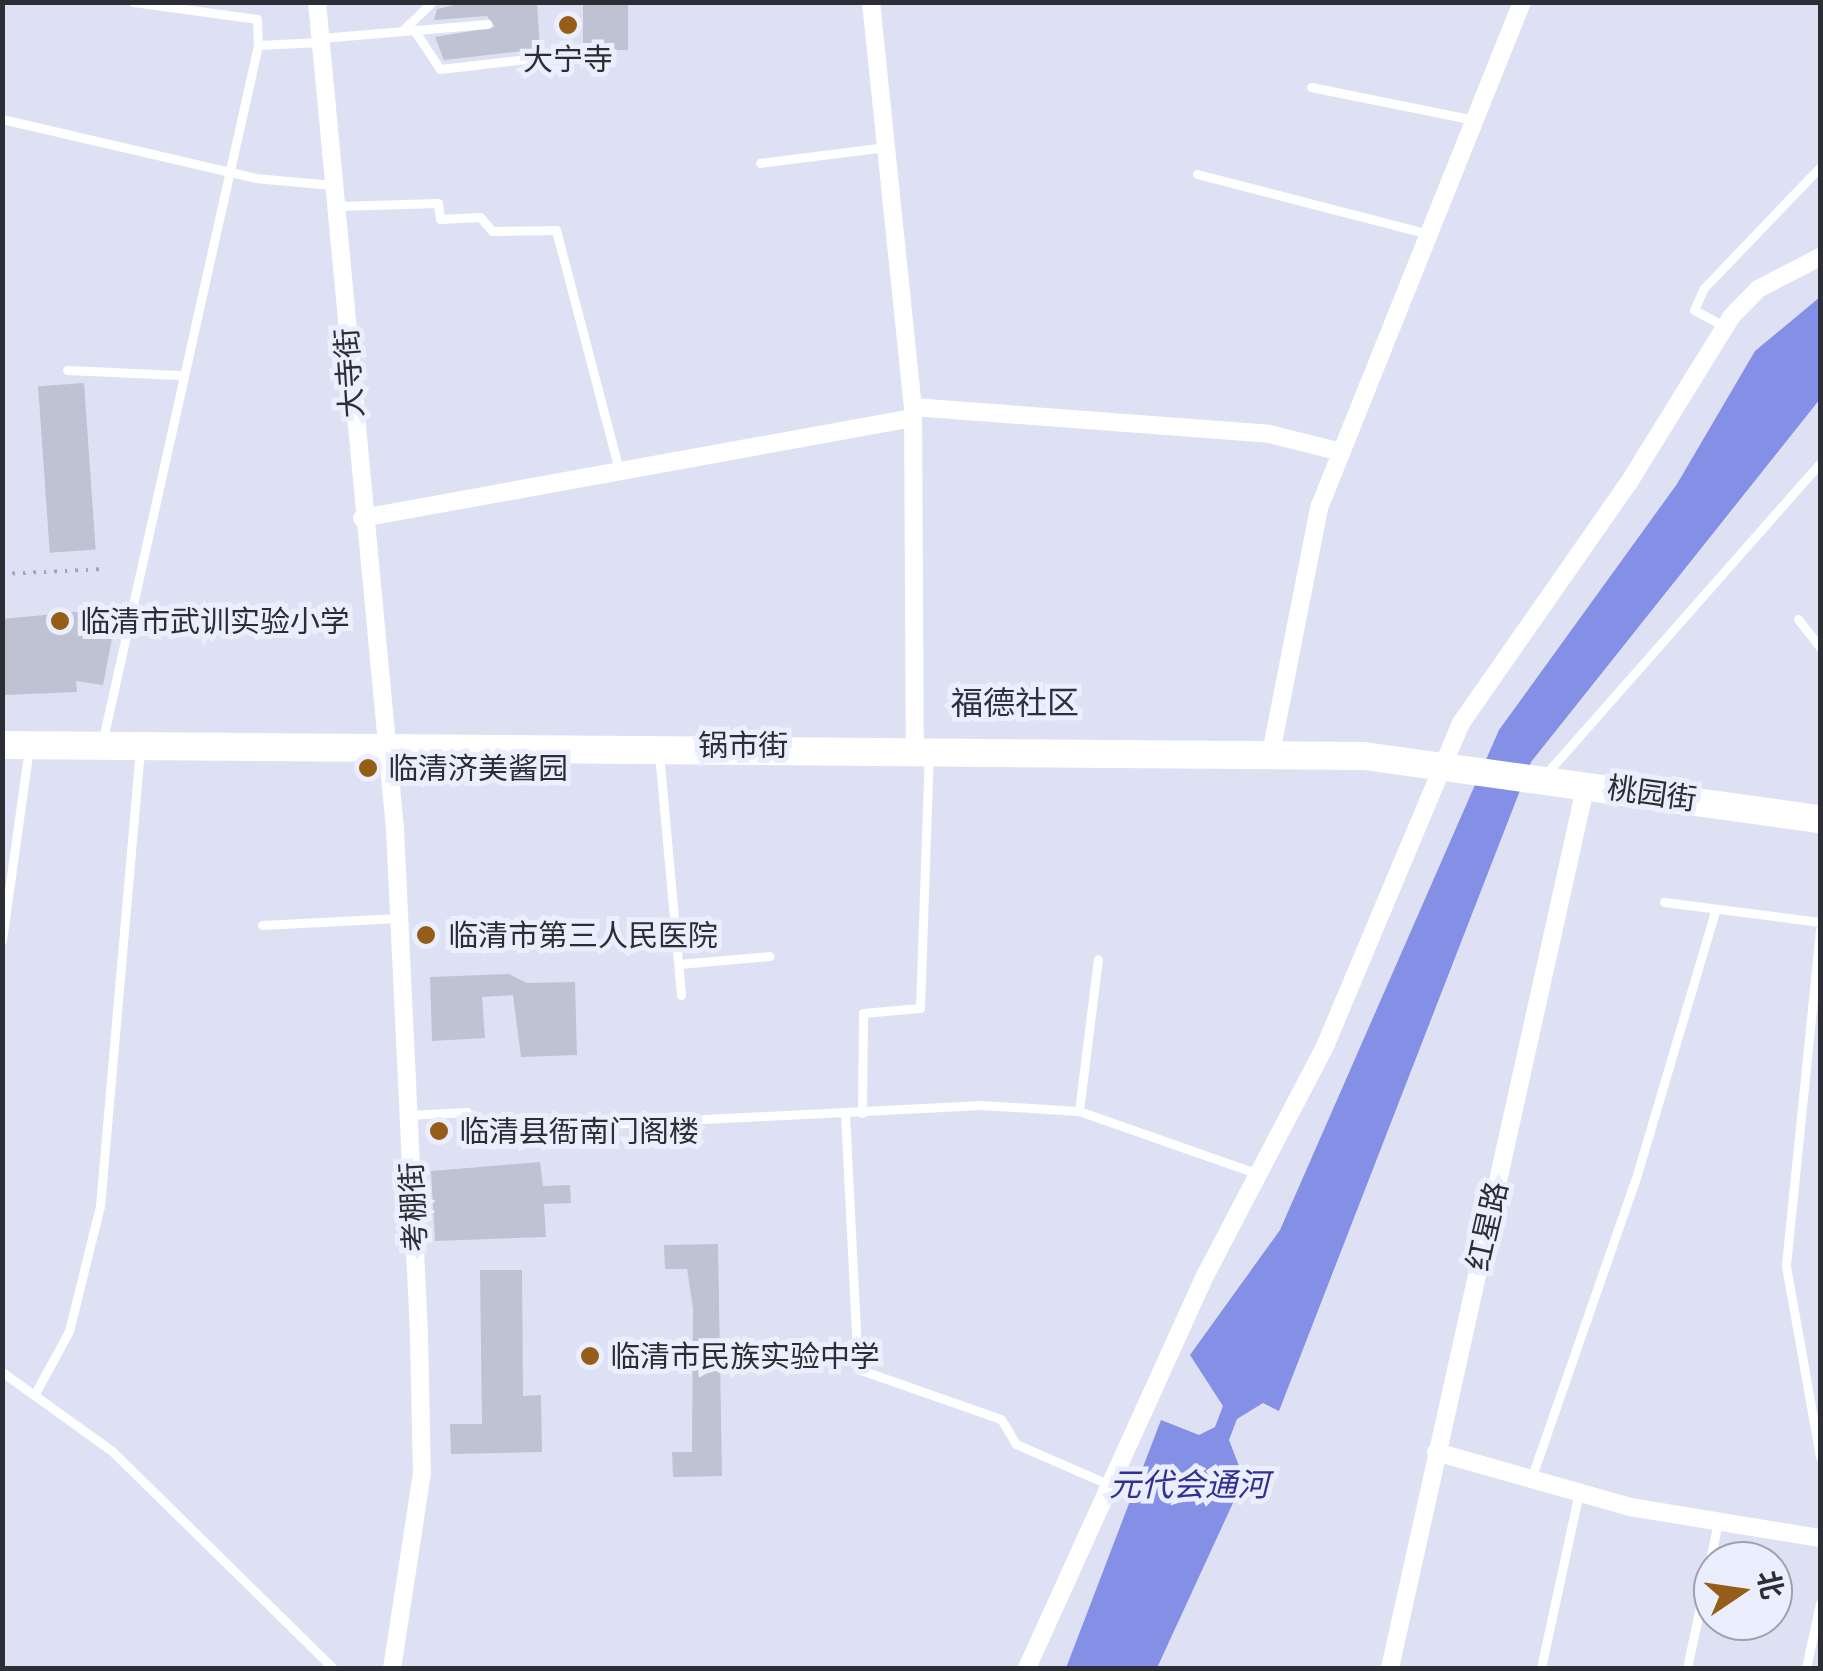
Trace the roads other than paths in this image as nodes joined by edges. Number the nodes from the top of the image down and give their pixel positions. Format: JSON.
{"nodes":[{"id":1,"x":133,"y":2,"type":"edge"},
{"id":2,"x":317,"y":2,"type":"edge"},
{"id":3,"x":432,"y":2,"type":"edge"},
{"id":4,"x":871,"y":2,"type":"edge"},
{"id":5,"x":1522,"y":2,"type":"edge"},
{"id":6,"x":487,"y":24,"type":"dead end"},
{"id":7,"x":414,"y":30,"type":"junction"},
{"id":8,"x":402,"y":31,"type":"junction"},
{"id":9,"x":322,"y":40,"type":"junction"},
{"id":10,"x":258,"y":44,"type":"junction"},
{"id":11,"x":562,"y":55,"type":"dead end"},
{"id":12,"x":1311,"y":87,"type":"dead end"},
{"id":13,"x":2,"y":119,"type":"edge"},
{"id":14,"x":1475,"y":120,"type":"junction"},
{"id":15,"x":888,"y":146,"type":"junction"},
{"id":16,"x":760,"y":163,"type":"dead end"},
{"id":17,"x":1820,"y":167,"type":"edge"},
{"id":18,"x":228,"y":172,"type":"junction"},
{"id":19,"x":1197,"y":174,"type":"dead end"},
{"id":20,"x":336,"y":185,"type":"junction"},
{"id":21,"x":338,"y":206,"type":"junction"},
{"id":22,"x":1431,"y":235,"type":"junction"},
{"id":23,"x":1820,"y":257,"type":"edge"},
{"id":24,"x":1725,"y":326,"type":"junction"},
{"id":25,"x":67,"y":370,"type":"dead end"},
{"id":26,"x":179,"y":375,"type":"junction"},
{"id":27,"x":913,"y":412,"type":"junction"},
{"id":28,"x":1342,"y":452,"type":"junction"},
{"id":29,"x":1820,"y":463,"type":"edge"},
{"id":30,"x":618,"y":468,"type":"junction"},
{"id":31,"x":362,"y":518,"type":"junction"},
{"id":32,"x":1798,"y":619,"type":"dead end"},
{"id":33,"x":1820,"y":648,"type":"edge"},
{"id":34,"x":102,"y":744,"type":"junction"},
{"id":35,"x":141,"y":744,"type":"junction"},
{"id":36,"x":386,"y":744,"type":"junction"},
{"id":37,"x":16,"y":745,"type":"edge"},
{"id":38,"x":659,"y":745,"type":"junction"},
{"id":39,"x":923,"y":748,"type":"junction"},
{"id":40,"x":1272,"y":753,"type":"junction"},
{"id":41,"x":1443,"y":766,"type":"junction"},
{"id":42,"x":1483,"y":771,"type":"joint"},
{"id":43,"x":1542,"y":778,"type":"junction"},
{"id":44,"x":1586,"y":784,"type":"junction"},
{"id":45,"x":1820,"y":818,"type":"edge"},
{"id":46,"x":1664,"y":902,"type":"dead end"},
{"id":47,"x":1714,"y":912,"type":"junction"},
{"id":48,"x":399,"y":918,"type":"junction"},
{"id":49,"x":1820,"y":922,"type":"edge"},
{"id":50,"x":262,"y":925,"type":"dead end"},
{"id":51,"x":1820,"y":930,"type":"edge"},
{"id":52,"x":2,"y":940,"type":"edge"},
{"id":53,"x":770,"y":956,"type":"dead end"},
{"id":54,"x":1098,"y":959,"type":"dead end"},
{"id":55,"x":679,"y":964,"type":"junction"},
{"id":56,"x":681,"y":995,"type":"dead end"},
{"id":57,"x":1079,"y":1111,"type":"junction"},
{"id":58,"x":862,"y":1113,"type":"junction"},
{"id":59,"x":845,"y":1114,"type":"junction"},
{"id":60,"x":408,"y":1115,"type":"junction"},
{"id":61,"x":1258,"y":1174,"type":"junction"},
{"id":62,"x":2,"y":1372,"type":"edge"},
{"id":63,"x":36,"y":1392,"type":"junction"},
{"id":64,"x":1436,"y":1452,"type":"junction"},
{"id":65,"x":1820,"y":1456,"type":"edge"},
{"id":66,"x":1531,"y":1478,"type":"junction"},
{"id":67,"x":1110,"y":1485,"type":"junction"},
{"id":68,"x":1580,"y":1492,"type":"junction"},
{"id":69,"x":1718,"y":1522,"type":"junction"},
{"id":70,"x":1820,"y":1538,"type":"edge"},
{"id":71,"x":1820,"y":1603,"type":"edge"},
{"id":72,"x":334,"y":1668,"type":"edge"},
{"id":73,"x":392,"y":1668,"type":"edge"},
{"id":74,"x":1027,"y":1668,"type":"edge"},
{"id":75,"x":1390,"y":1668,"type":"edge"},
{"id":76,"x":1541,"y":1668,"type":"edge"},
{"id":77,"x":1687,"y":1668,"type":"edge"},
{"id":78,"x":1806,"y":1668,"type":"edge"}],
"edges":[{"from":1,"to":10,"type":"lane"},
{"from":2,"to":9,"type":"street","name":"大寺街"},
{"from":3,"to":8,"type":"lane"},
{"from":4,"to":15,"type":"street"},
{"from":5,"to":14,"type":"street"},
{"from":6,"to":7,"type":"lane"},
{"from":7,"to":8,"type":"lane"},
{"from":7,"to":11,"type":"lane"},
{"from":8,"to":9,"type":"lane"},
{"from":9,"to":10,"type":"lane"},
{"from":9,"to":20,"type":"street","name":"大寺街"},
{"from":10,"to":18,"type":"lane"},
{"from":12,"to":14,"type":"lane"},
{"from":13,"to":18,"type":"lane"},
{"from":14,"to":22,"type":"street"},
{"from":15,"to":16,"type":"lane"},
{"from":15,"to":27,"type":"street"},
{"from":17,"to":24,"type":"lane"},
{"from":18,"to":20,"type":"lane"},
{"from":18,"to":26,"type":"lane"},
{"from":19,"to":22,"type":"lane"},
{"from":20,"to":21,"type":"street","name":"大寺街"},
{"from":21,"to":30,"type":"lane"},
{"from":21,"to":31,"type":"street","name":"大寺街"},
{"from":22,"to":28,"type":"street"},
{"from":23,"to":24,"type":"street"},
{"from":24,"to":41,"type":"street"},
{"from":25,"to":26,"type":"lane"},
{"from":26,"to":34,"type":"lane"},
{"from":27,"to":28,"type":"street"},
{"from":27,"to":30,"type":"street"},
{"from":27,"to":39,"type":"street"},
{"from":28,"to":40,"type":"street"},
{"from":29,"to":43,"type":"lane"},
{"from":30,"to":31,"type":"street"},
{"from":31,"to":36,"type":"street","name":"大寺街"},
{"from":32,"to":33,"type":"lane"},
{"from":34,"to":35,"type":"street","name":"锅市街"},
{"from":34,"to":37,"type":"street","name":"锅市街"},
{"from":35,"to":36,"type":"street","name":"锅市街"},
{"from":35,"to":63,"type":"lane"},
{"from":36,"to":38,"type":"street","name":"锅市街"},
{"from":36,"to":48,"type":"street","name":"考棚街"},
{"from":37,"to":52,"type":"lane"},
{"from":38,"to":39,"type":"street","name":"锅市街"},
{"from":38,"to":55,"type":"lane"},
{"from":39,"to":40,"type":"street","name":"锅市街"},
{"from":39,"to":58,"type":"lane"},
{"from":40,"to":41,"type":"street","name":"锅市街"},
{"from":41,"to":42,"type":"street","name":"锅市街"},
{"from":41,"to":61,"type":"street"},
{"from":42,"to":43,"type":"street","name":"桃园街"},
{"from":43,"to":44,"type":"street","name":"桃园街"},
{"from":44,"to":45,"type":"street","name":"桃园街"},
{"from":44,"to":64,"type":"street","name":"红星路"},
{"from":46,"to":47,"type":"lane"},
{"from":47,"to":49,"type":"lane"},
{"from":47,"to":66,"type":"lane"},
{"from":48,"to":50,"type":"lane"},
{"from":48,"to":60,"type":"street","name":"考棚街"},
{"from":51,"to":65,"type":"lane"},
{"from":53,"to":55,"type":"lane"},
{"from":54,"to":57,"type":"lane"},
{"from":55,"to":56,"type":"lane"},
{"from":57,"to":58,"type":"lane"},
{"from":57,"to":61,"type":"lane"},
{"from":58,"to":59,"type":"lane"},
{"from":59,"to":60,"type":"lane"},
{"from":59,"to":67,"type":"lane"},
{"from":60,"to":73,"type":"street","name":"考棚街"},
{"from":61,"to":67,"type":"street"},
{"from":62,"to":63,"type":"lane"},
{"from":63,"to":72,"type":"lane"},
{"from":64,"to":66,"type":"street"},
{"from":64,"to":75,"type":"street","name":"红星路"},
{"from":66,"to":68,"type":"street"},
{"from":67,"to":74,"type":"street"},
{"from":68,"to":69,"type":"street"},
{"from":68,"to":76,"type":"lane"},
{"from":69,"to":70,"type":"street"},
{"from":69,"to":77,"type":"lane"},
{"from":71,"to":78,"type":"lane"}]}
